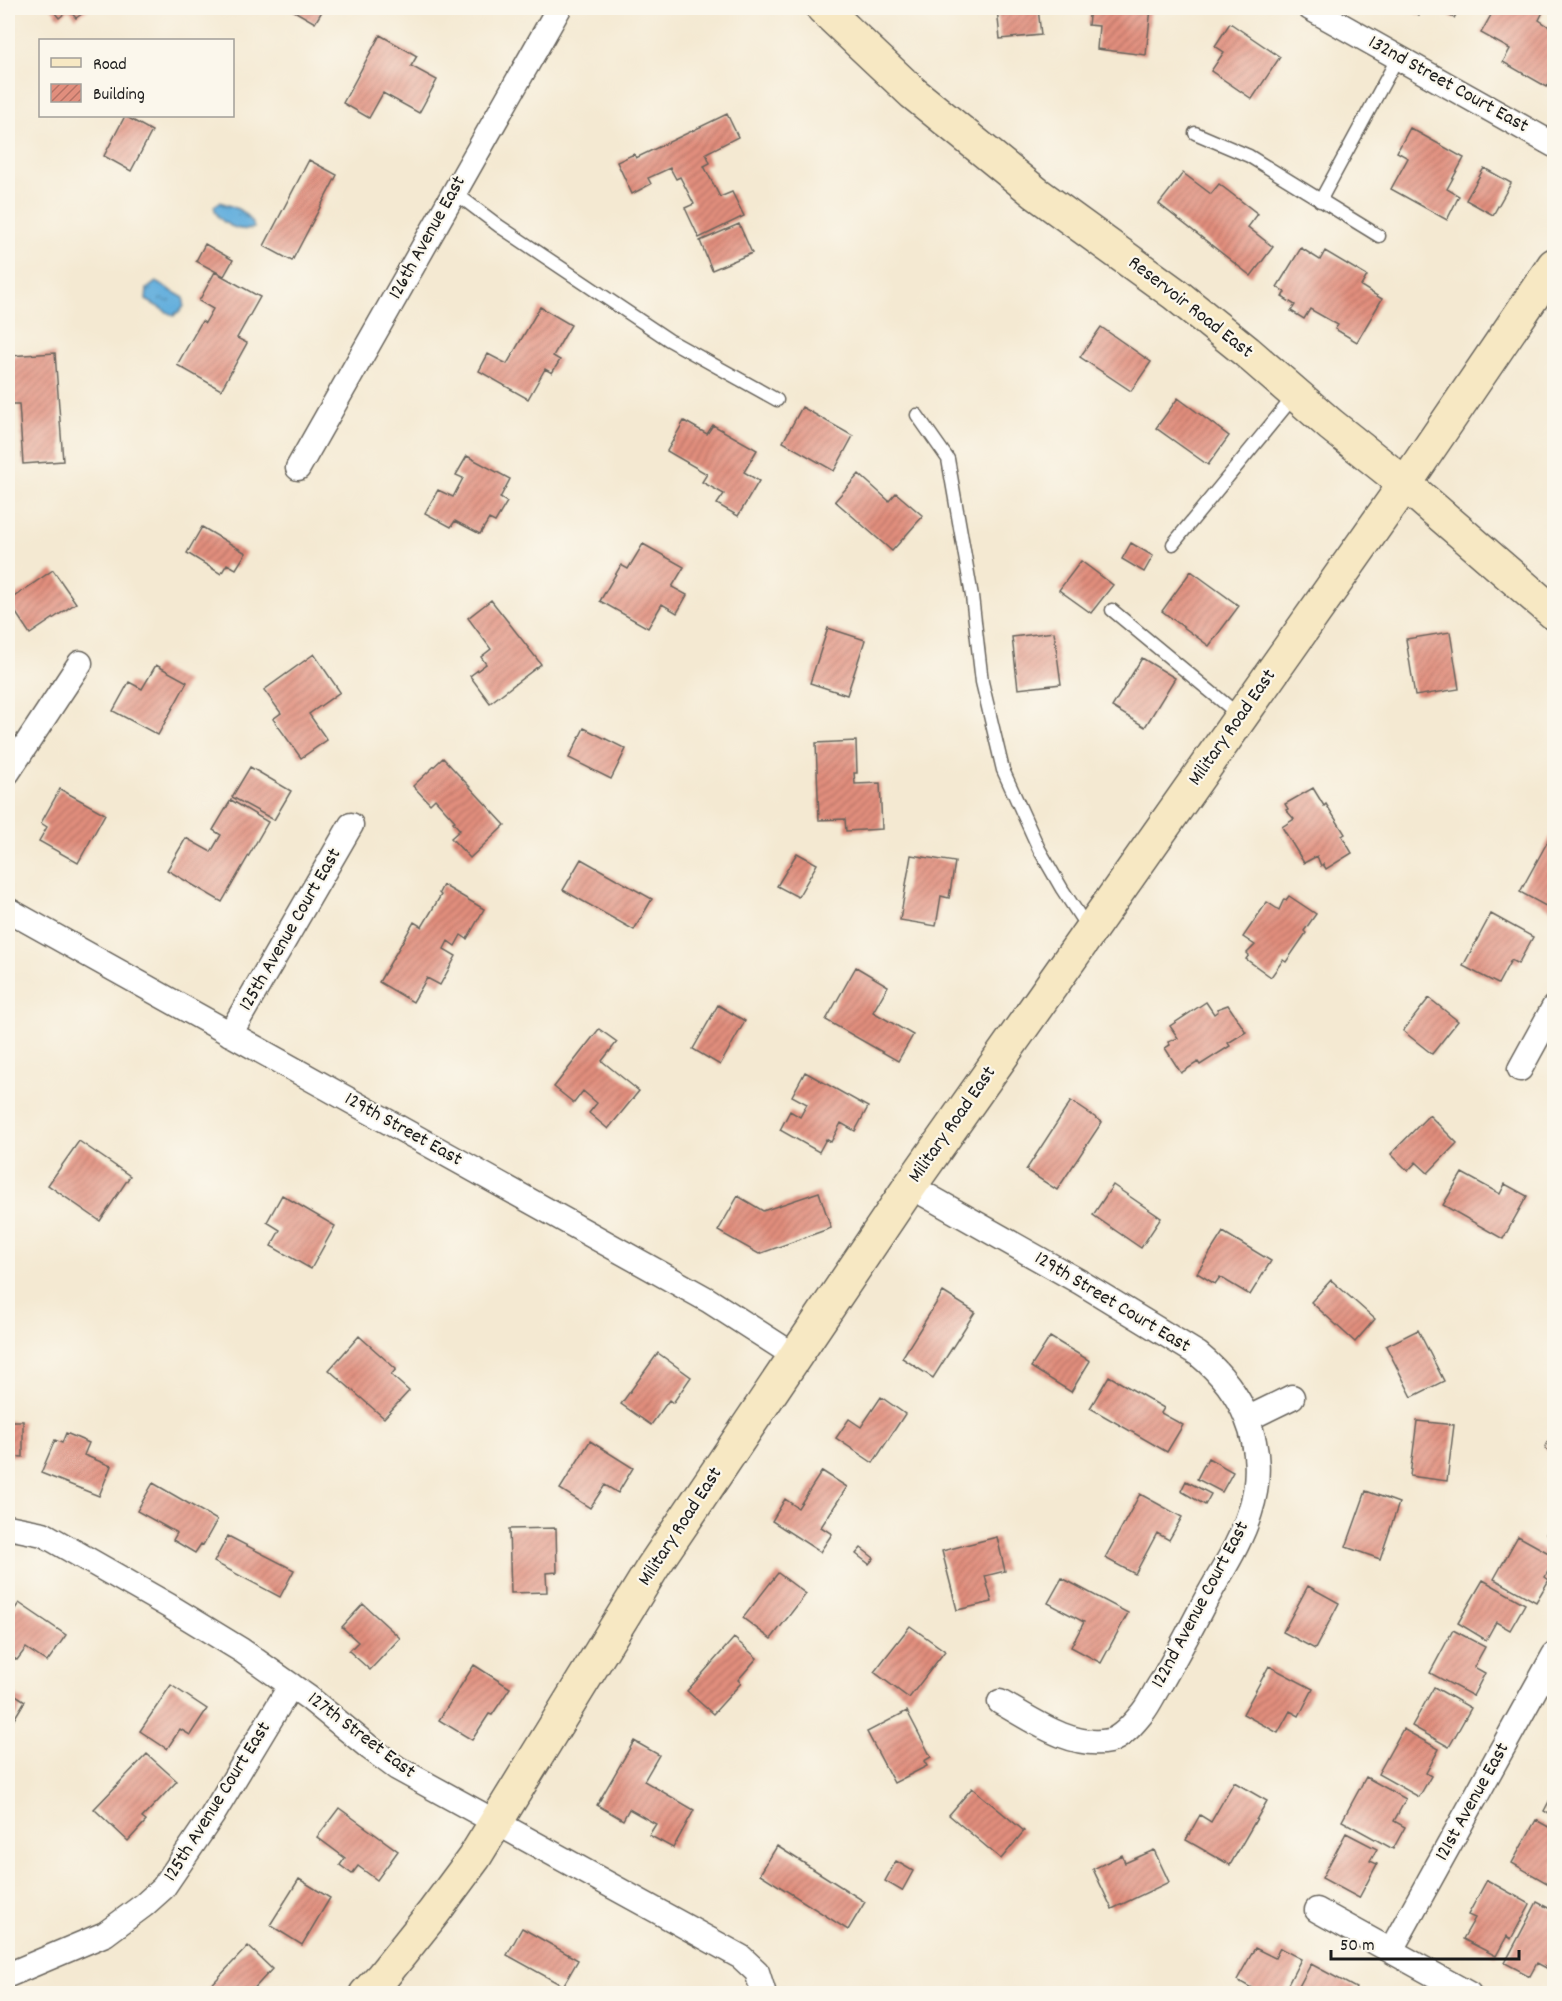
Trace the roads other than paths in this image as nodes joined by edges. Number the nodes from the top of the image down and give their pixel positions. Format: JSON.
{"nodes":[{"id":1,"x":559,"y":8,"type":"edge"},
{"id":2,"x":823,"y":8,"type":"edge"},
{"id":3,"x":1311,"y":8,"type":"edge"},
{"id":4,"x":1398,"y":57,"type":"junction"},
{"id":5,"x":1195,"y":133,"type":"dead end"},
{"id":6,"x":1554,"y":145,"type":"edge"},
{"id":7,"x":454,"y":192,"type":"junction"},
{"id":8,"x":1320,"y":201,"type":"junction"},
{"id":9,"x":1379,"y":236,"type":"dead end"},
{"id":10,"x":1554,"y":265,"type":"edge"},
{"id":11,"x":1295,"y":394,"type":"junction"},
{"id":12,"x":777,"y":400,"type":"dead end"},
{"id":13,"x":917,"y":415,"type":"dead end"},
{"id":14,"x":298,"y":468,"type":"dead end"},
{"id":15,"x":1405,"y":484,"type":"junction"},
{"id":16,"x":1173,"y":544,"type":"dead end"},
{"id":17,"x":1112,"y":610,"type":"dead end"},
{"id":18,"x":1554,"y":613,"type":"edge"},
{"id":19,"x":80,"y":663,"type":"dead end"},
{"id":20,"x":1241,"y":717,"type":"junction"},
{"id":21,"x":8,"y":772,"type":"edge"},
{"id":22,"x":351,"y":825,"type":"dead end"},
{"id":23,"x":8,"y":910,"type":"edge"},
{"id":24,"x":1090,"y":931,"type":"junction"},
{"id":25,"x":1554,"y":1007,"type":"edge"},
{"id":26,"x":230,"y":1034,"type":"junction"},
{"id":27,"x":1520,"y":1069,"type":"dead end"},
{"id":28,"x":910,"y":1186,"type":"junction"},
{"id":29,"x":795,"y":1356,"type":"junction"},
{"id":30,"x":1293,"y":1397,"type":"dead end"},
{"id":31,"x":1247,"y":1419,"type":"junction"},
{"id":32,"x":8,"y":1527,"type":"edge"},
{"id":33,"x":1554,"y":1655,"type":"edge"},
{"id":34,"x":291,"y":1685,"type":"junction"},
{"id":35,"x":1000,"y":1702,"type":"dead end"},
{"id":36,"x":495,"y":1822,"type":"junction"},
{"id":37,"x":1317,"y":1910,"type":"dead end"},
{"id":38,"x":1390,"y":1950,"type":"junction"},
{"id":39,"x":8,"y":1975,"type":"edge"},
{"id":40,"x":366,"y":1994,"type":"edge"},
{"id":41,"x":764,"y":1994,"type":"edge"},
{"id":42,"x":1469,"y":1994,"type":"edge"}],
"edges":[{"from":1,"to":7,"type":"street","name":"126th Avenue East"},
{"from":2,"to":11,"type":"main road","name":"Reservoir Road East"},
{"from":3,"to":4,"type":"street","name":"132nd Street Court East"},
{"from":4,"to":6,"type":"street","name":"132nd Street Court East"},
{"from":4,"to":8,"type":"lane"},
{"from":5,"to":8,"type":"lane"},
{"from":7,"to":12,"type":"lane"},
{"from":7,"to":14,"type":"street","name":"126th Avenue East"},
{"from":8,"to":9,"type":"lane"},
{"from":10,"to":15,"type":"main road","name":"Military Road East"},
{"from":11,"to":15,"type":"main road","name":"Reservoir Road East"},
{"from":11,"to":16,"type":"lane"},
{"from":13,"to":24,"type":"lane"},
{"from":15,"to":18,"type":"main road","name":"Reservoir Road East"},
{"from":15,"to":20,"type":"main road","name":"Military Road East"},
{"from":17,"to":20,"type":"lane"},
{"from":19,"to":21,"type":"street"},
{"from":20,"to":24,"type":"main road","name":"Military Road East"},
{"from":22,"to":26,"type":"street","name":"125th Avenue Court East"},
{"from":23,"to":26,"type":"street","name":"129th Street East"},
{"from":24,"to":28,"type":"main road","name":"Military Road East"},
{"from":25,"to":27,"type":"street"},
{"from":26,"to":29,"type":"street","name":"129th Street East"},
{"from":28,"to":29,"type":"main road","name":"Military Road East"},
{"from":28,"to":31,"type":"street","name":"129th Street Court East"},
{"from":29,"to":36,"type":"main road","name":"Military Road East"},
{"from":30,"to":31,"type":"street"},
{"from":31,"to":35,"type":"street","name":"122nd Avenue Court East"},
{"from":32,"to":34,"type":"street","name":"127th Street East"},
{"from":33,"to":38,"type":"street","name":"121st Avenue East"},
{"from":34,"to":36,"type":"street","name":"127th Street East"},
{"from":34,"to":39,"type":"street","name":"125th Avenue Court East"},
{"from":36,"to":40,"type":"main road","name":"Military Road East"},
{"from":36,"to":41,"type":"street","name":"127th Street East"},
{"from":37,"to":38,"type":"street"},
{"from":38,"to":42,"type":"street"}]}
